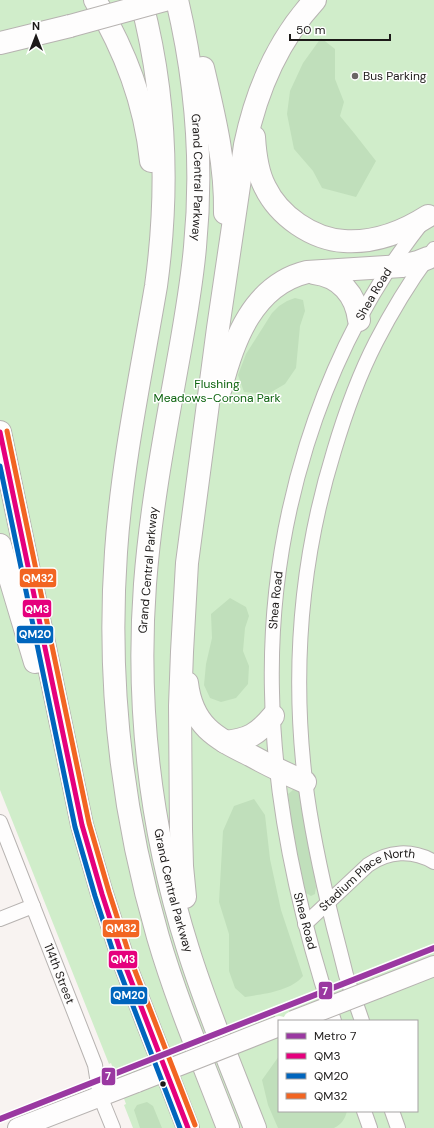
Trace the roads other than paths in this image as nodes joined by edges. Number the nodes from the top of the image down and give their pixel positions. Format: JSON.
{"nodes":[{"id":1,"x":95,"y":0,"type":"edge"},
{"id":2,"x":141,"y":0,"type":"edge"},
{"id":3,"x":165,"y":0,"type":"edge"},
{"id":4,"x":177,"y":0,"type":"edge"},
{"id":5,"x":186,"y":0,"type":"edge"},
{"id":6,"x":315,"y":0,"type":"edge"},
{"id":7,"x":0,"y":43,"type":"edge"},
{"id":8,"x":258,"y":99,"type":"junction"},
{"id":9,"x":431,"y":212,"type":"edge"},
{"id":10,"x":431,"y":253,"type":"edge"},
{"id":11,"x":390,"y":267,"type":"junction"},
{"id":12,"x":300,"y":274,"type":"junction"},
{"id":13,"x":156,"y":286,"type":"junction"},
{"id":14,"x":359,"y":320,"type":"junction"},
{"id":15,"x":218,"y":328,"type":"junction"},
{"id":16,"x":0,"y":432,"type":"edge"},
{"id":17,"x":196,"y":497,"type":"junction"},
{"id":18,"x":0,"y":545,"type":"edge"},
{"id":19,"x":185,"y":600,"type":"junction"},
{"id":20,"x":273,"y":716,"type":"junction"},
{"id":21,"x":225,"y":742,"type":"junction"},
{"id":22,"x":277,"y":769,"type":"junction"},
{"id":23,"x":305,"y":782,"type":"junction"},
{"id":24,"x":0,"y":822,"type":"edge"},
{"id":25,"x":82,"y":825,"type":"junction"},
{"id":26,"x":434,"y":862,"type":"edge"},
{"id":27,"x":328,"y":904,"type":"junction"},
{"id":28,"x":33,"y":906,"type":"junction"},
{"id":29,"x":0,"y":920,"type":"edge"},
{"id":30,"x":306,"y":924,"type":"junction"},
{"id":31,"x":434,"y":966,"type":"edge"},
{"id":32,"x":203,"y":993,"type":"junction"},
{"id":33,"x":296,"y":1020,"type":"edge"},
{"id":34,"x":334,"y":1020,"type":"edge"},
{"id":35,"x":362,"y":1020,"type":"edge"},
{"id":36,"x":278,"y":1026,"type":"edge"},
{"id":37,"x":100,"y":1096,"type":"junction"},
{"id":38,"x":364,"y":1112,"type":"edge"},
{"id":39,"x":392,"y":1112,"type":"edge"},
{"id":40,"x":18,"y":1128,"type":"edge"},
{"id":41,"x":113,"y":1128,"type":"edge"},
{"id":42,"x":188,"y":1128,"type":"edge"},
{"id":43,"x":228,"y":1128,"type":"edge"},
{"id":44,"x":255,"y":1128,"type":"edge"},
{"id":45,"x":370,"y":1128,"type":"edge"},
{"id":46,"x":398,"y":1128,"type":"edge"}],
"edges":[{"from":1,"to":13,"type":"highway"},
{"from":2,"to":13,"type":"highway"},
{"from":3,"to":7,"type":"highway","bridge":true},
{"from":4,"to":32,"type":"highway","name":"Grand Central Parkway"},
{"from":5,"to":15,"type":"highway"},
{"from":6,"to":8,"type":"highway"},
{"from":8,"to":9,"type":"highway"},
{"from":8,"to":15,"type":"highway"},
{"from":9,"to":11,"type":"street","name":"Shea Road"},
{"from":10,"to":11,"type":"highway"},
{"from":10,"to":23,"type":"street","name":"Shea Road"},
{"from":11,"to":12,"type":"highway"},
{"from":11,"to":14,"type":"street","name":"Shea Road"},
{"from":12,"to":14,"type":"highway"},
{"from":12,"to":17,"type":"highway"},
{"from":13,"to":43,"type":"highway"},
{"from":14,"to":20,"type":"street","name":"Shea Road"},
{"from":15,"to":17,"type":"highway"},
{"from":16,"to":25,"type":"highway"},
{"from":17,"to":19,"type":"highway"},
{"from":18,"to":25,"type":"highway"},
{"from":19,"to":21,"type":"highway"},
{"from":19,"to":32,"type":"highway"},
{"from":20,"to":21,"type":"highway"},
{"from":20,"to":22,"type":"street","name":"Shea Road"},
{"from":21,"to":22,"type":"highway"},
{"from":22,"to":23,"type":"highway"},
{"from":22,"to":30,"type":"street","name":"Shea Road"},
{"from":23,"to":27,"type":"street","name":"Shea Road"},
{"from":24,"to":28,"type":"street","name":"114th Street"},
{"from":25,"to":42,"type":"highway"},
{"from":26,"to":27,"type":"street","name":"Stadium Place North"},
{"from":27,"to":30,"type":"street","name":"Stadium Place North"},
{"from":27,"to":35,"type":"street","name":"Shea Road"},
{"from":28,"to":29,"type":"street"},
{"from":28,"to":37,"type":"street","name":"114th Street"},
{"from":30,"to":34,"type":"street","name":"Shea Road"},
{"from":31,"to":33,"type":"main road","bridge":true},
{"from":32,"to":44,"type":"highway","name":"Grand Central Parkway"},
{"from":36,"to":37,"type":"main road","bridge":true},
{"from":37,"to":40,"type":"main road"},
{"from":37,"to":41,"type":"street","name":"114th Street"},
{"from":38,"to":45,"type":"street"},
{"from":39,"to":46,"type":"street"}]}
